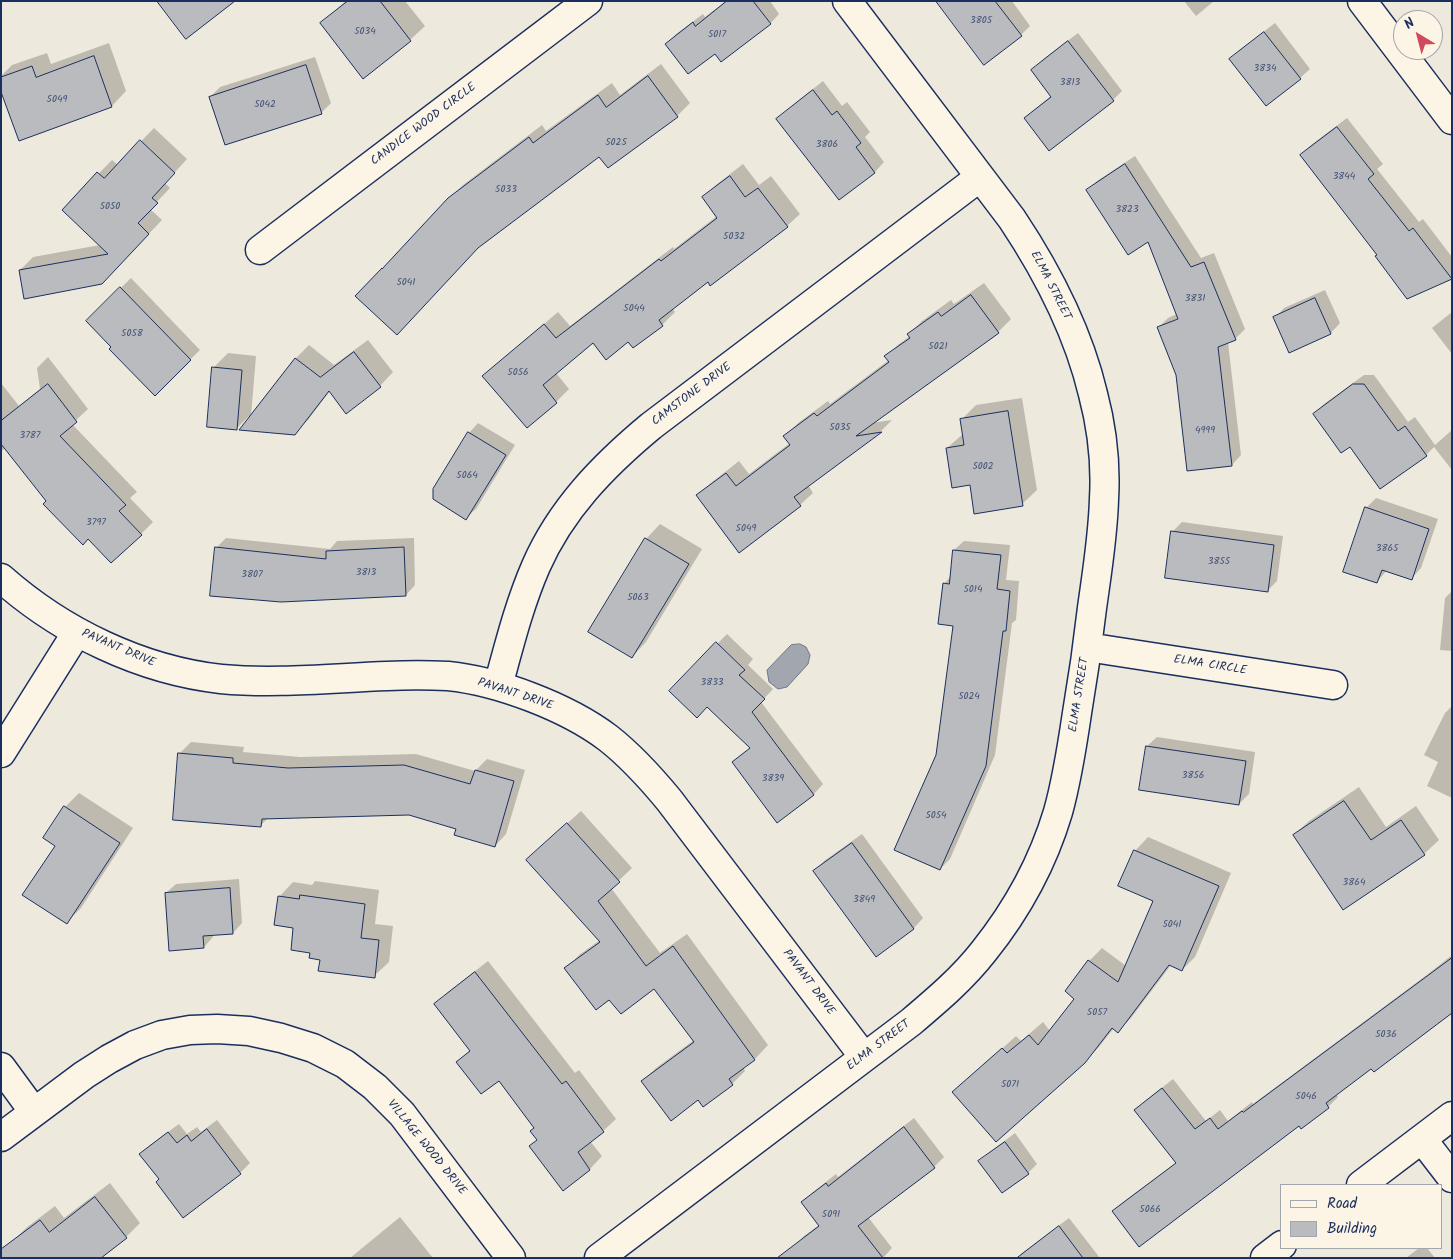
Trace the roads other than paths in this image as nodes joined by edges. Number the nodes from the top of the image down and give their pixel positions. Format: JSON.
{"nodes":[{"id":1,"x":588,"y":1,"type":"edge"},
{"id":2,"x":847,"y":1,"type":"edge"},
{"id":3,"x":1362,"y":1,"type":"edge"},
{"id":4,"x":1452,"y":120,"type":"edge"},
{"id":5,"x":980,"y":177,"type":"junction"},
{"id":6,"x":260,"y":250,"type":"dead end"},
{"id":7,"x":1,"y":578,"type":"edge"},
{"id":8,"x":77,"y":632,"type":"junction"},
{"id":9,"x":1087,"y":647,"type":"junction"},
{"id":10,"x":498,"y":686,"type":"junction"},
{"id":11,"x":1333,"y":686,"type":"dead end"},
{"id":12,"x":1,"y":753,"type":"edge"},
{"id":13,"x":864,"y":1057,"type":"junction"},
{"id":14,"x":1,"y":1067,"type":"edge"},
{"id":15,"x":34,"y":1112,"type":"junction"},
{"id":16,"x":1452,"y":1116,"type":"edge"},
{"id":17,"x":1,"y":1137,"type":"edge"},
{"id":18,"x":1422,"y":1139,"type":"junction"},
{"id":19,"x":1452,"y":1178,"type":"edge"},
{"id":20,"x":1362,"y":1184,"type":"edge"},
{"id":21,"x":1280,"y":1247,"type":"edge"},
{"id":22,"x":511,"y":1258,"type":"edge"},
{"id":23,"x":599,"y":1258,"type":"edge"},
{"id":24,"x":1265,"y":1258,"type":"edge"}],
"edges":[{"from":1,"to":6,"type":"street","name":"CANDICE WOOD CIRCLE"},
{"from":2,"to":5,"type":"street","name":"ELMA STREET"},
{"from":3,"to":4,"type":"street"},
{"from":5,"to":9,"type":"street","name":"ELMA STREET"},
{"from":5,"to":10,"type":"street","name":"CAMSTONE DRIVE"},
{"from":7,"to":8,"type":"street","name":"PAVANT DRIVE"},
{"from":8,"to":10,"type":"street","name":"PAVANT DRIVE"},
{"from":8,"to":12,"type":"street"},
{"from":9,"to":11,"type":"street","name":"ELMA CIRCLE"},
{"from":9,"to":13,"type":"street","name":"ELMA STREET"},
{"from":10,"to":13,"type":"street","name":"PAVANT DRIVE"},
{"from":13,"to":23,"type":"street","name":"ELMA STREET"},
{"from":14,"to":15,"type":"street"},
{"from":15,"to":17,"type":"street","name":"VILLAGE WOOD DRIVE"},
{"from":15,"to":22,"type":"street","name":"VILLAGE WOOD DRIVE"},
{"from":16,"to":18,"type":"street"},
{"from":18,"to":19,"type":"street"},
{"from":18,"to":20,"type":"street"},
{"from":21,"to":24,"type":"street"}]}
